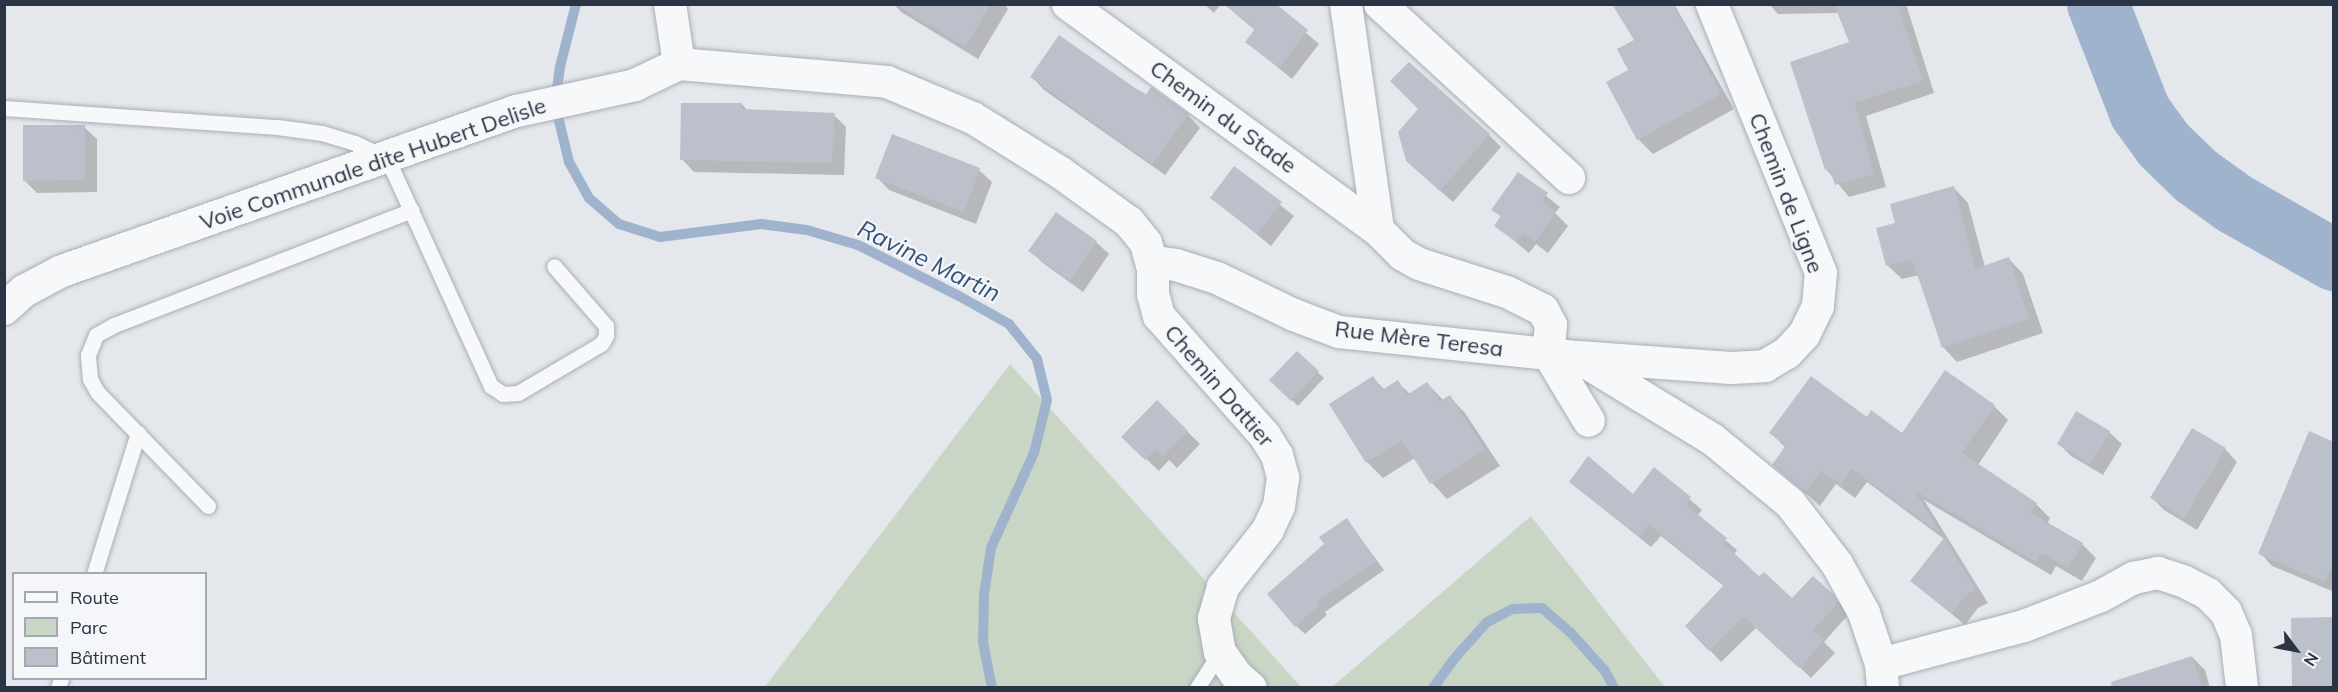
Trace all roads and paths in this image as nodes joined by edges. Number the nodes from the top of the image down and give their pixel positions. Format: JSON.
{"nodes":[{"id":1,"x":670,"y":4,"type":"edge"},
{"id":2,"x":1068,"y":4,"type":"edge"},
{"id":3,"x":1346,"y":4,"type":"edge"},
{"id":4,"x":1380,"y":4,"type":"edge"},
{"id":5,"x":1712,"y":4,"type":"edge"},
{"id":6,"x":679,"y":64,"type":"junction"},
{"id":7,"x":4,"y":108,"type":"edge"},
{"id":8,"x":387,"y":158,"type":"junction"},
{"id":9,"x":1569,"y":178,"type":"dead end"},
{"id":10,"x":412,"y":210,"type":"junction"},
{"id":11,"x":1378,"y":230,"type":"junction"},
{"id":12,"x":554,"y":266,"type":"dead end"},
{"id":13,"x":1153,"y":270,"type":"junction"},
{"id":14,"x":4,"y":309,"type":"edge"},
{"id":15,"x":1563,"y":355,"type":"junction"},
{"id":16,"x":1589,"y":421,"type":"dead end"},
{"id":17,"x":138,"y":433,"type":"junction"},
{"id":18,"x":208,"y":506,"type":"dead end"},
{"id":19,"x":94,"y":572,"type":"edge"},
{"id":20,"x":1220,"y":652,"type":"junction"},
{"id":21,"x":1882,"y":676,"type":"edge"},
{"id":22,"x":1197,"y":687,"type":"edge"},
{"id":23,"x":1251,"y":687,"type":"edge"},
{"id":24,"x":2242,"y":687,"type":"edge"}],
"edges":[{"from":1,"to":6,"type":"street"},
{"from":2,"to":11,"type":"street","name":"Chemin du Stade"},
{"from":3,"to":11,"type":"street"},
{"from":4,"to":9,"type":"street"},
{"from":5,"to":15,"type":"street","name":"Chemin de Ligne"},
{"from":6,"to":8,"type":"street","name":"Voie Communale dite Hubert Delisle"},
{"from":6,"to":13,"type":"street"},
{"from":7,"to":8,"type":"lane"},
{"from":8,"to":10,"type":"lane"},
{"from":8,"to":14,"type":"street","name":"Voie Communale dite Hubert Delisle"},
{"from":10,"to":12,"type":"lane"},
{"from":10,"to":17,"type":"lane"},
{"from":11,"to":15,"type":"street","name":"Chemin du Stade"},
{"from":13,"to":15,"type":"street","name":"Rue Mère Teresa"},
{"from":13,"to":20,"type":"street","name":"Chemin Dattier"},
{"from":15,"to":16,"type":"street"},
{"from":15,"to":21,"type":"street"},
{"from":17,"to":18,"type":"lane"},
{"from":17,"to":19,"type":"lane"},
{"from":20,"to":22,"type":"lane"},
{"from":20,"to":23,"type":"street","name":"Chemin Dattier"},
{"from":21,"to":24,"type":"street"}]}
